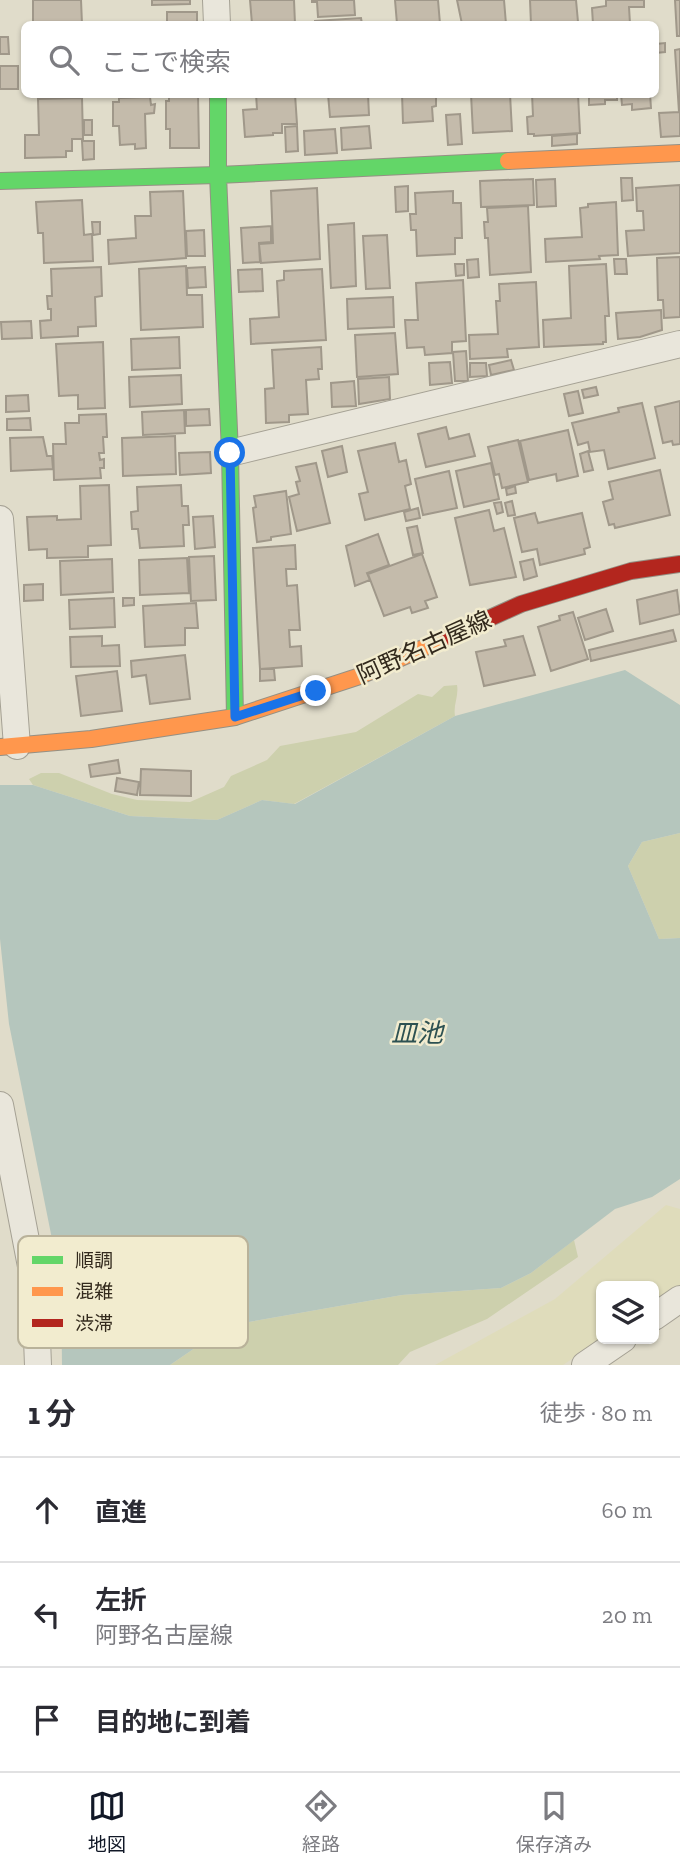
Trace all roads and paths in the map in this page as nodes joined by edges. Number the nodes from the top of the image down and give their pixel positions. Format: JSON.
{"nodes":[{"id":1,"x":216,"y":0,"type":"edge"},
{"id":2,"x":217,"y":21,"type":"edge"},
{"id":3,"x":218,"y":98,"type":"edge"},
{"id":4,"x":680,"y":153,"type":"edge"},
{"id":5,"x":218,"y":175,"type":"junction"},
{"id":6,"x":0,"y":181,"type":"edge"},
{"id":7,"x":680,"y":344,"type":"edge"},
{"id":8,"x":230,"y":453,"type":"junction"},
{"id":9,"x":0,"y":519,"type":"edge"},
{"id":10,"x":680,"y":564,"type":"edge"},
{"id":11,"x":235,"y":717,"type":"junction"},
{"id":12,"x":9,"y":747,"type":"edge"},
{"id":13,"x":0,"y":1105,"type":"edge"},
{"id":14,"x":25,"y":1236,"type":"edge"},
{"id":15,"x":680,"y":1299,"type":"edge"},
{"id":16,"x":659,"y":1314,"type":"edge"},
{"id":17,"x":616,"y":1344,"type":"edge"},
{"id":18,"x":585,"y":1365,"type":"edge"}],
"edges":[{"from":1,"to":2,"type":"street"},
{"from":3,"to":5,"type":"street"},
{"from":4,"to":5,"type":"street"},
{"from":5,"to":6,"type":"street"},
{"from":5,"to":8,"type":"street"},
{"from":7,"to":8,"type":"street"},
{"from":8,"to":11,"type":"street"},
{"from":9,"to":12,"type":"street"},
{"from":10,"to":11,"type":"street","name":"阿野名古屋線"},
{"from":11,"to":12,"type":"street","name":"阿野名古屋線"},
{"from":13,"to":14,"type":"street"},
{"from":15,"to":16,"type":"street"},
{"from":17,"to":18,"type":"street"}]}
